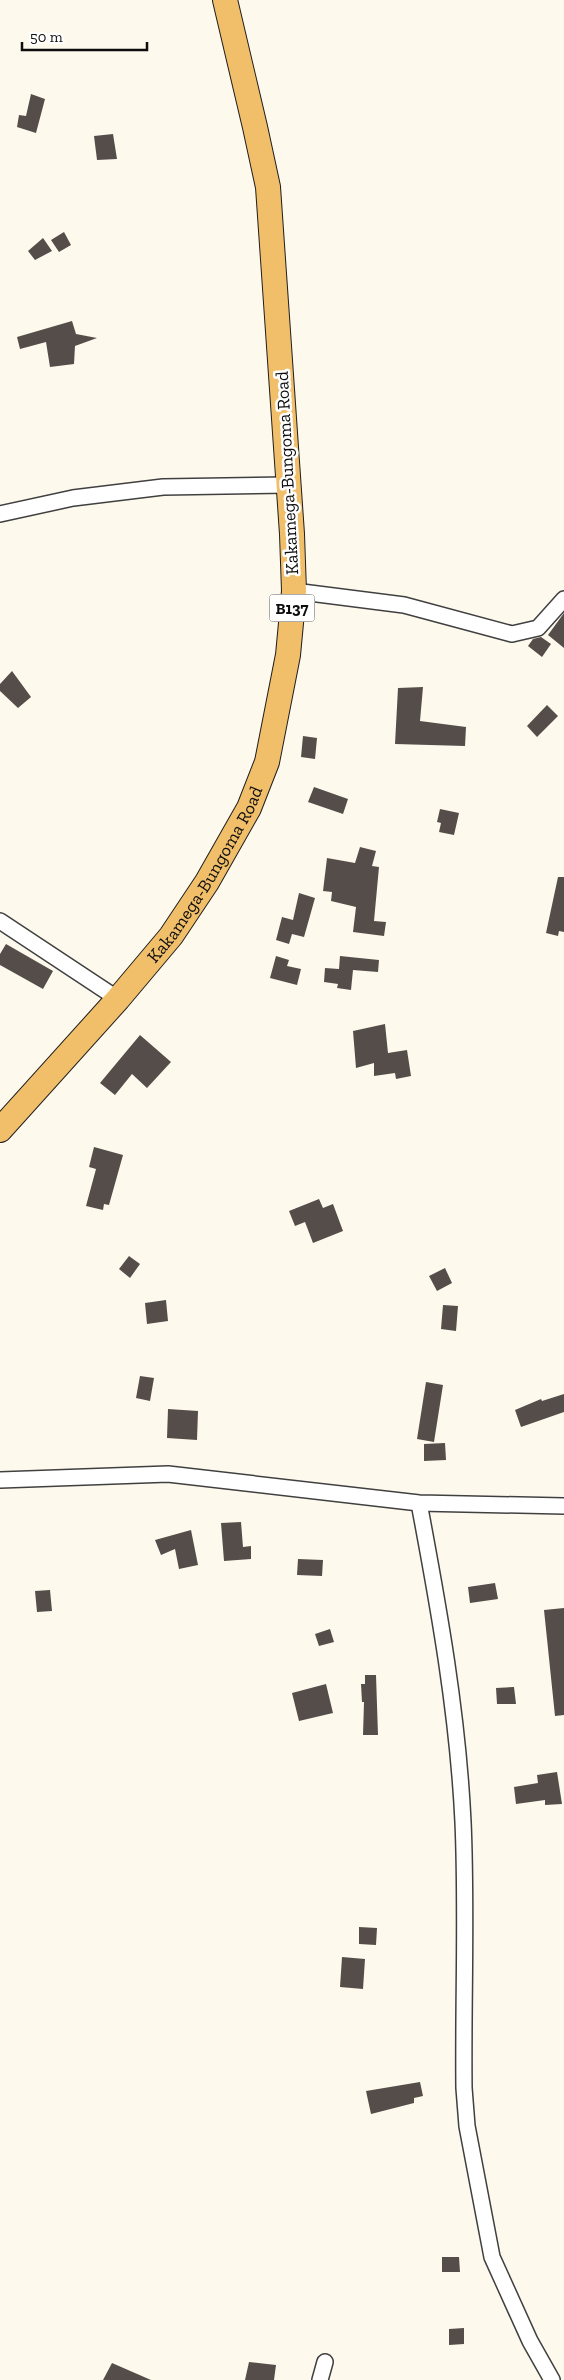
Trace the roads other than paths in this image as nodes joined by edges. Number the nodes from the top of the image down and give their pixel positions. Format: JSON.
{"nodes":[{"id":1,"x":226,"y":1,"type":"edge"},
{"id":2,"x":288,"y":485,"type":"junction"},
{"id":3,"x":0,"y":514,"type":"edge"},
{"id":4,"x":294,"y":592,"type":"junction"},
{"id":5,"x":564,"y":599,"type":"edge"},
{"id":6,"x":0,"y":921,"type":"edge"},
{"id":7,"x":118,"y":999,"type":"junction"},
{"id":8,"x":0,"y":1130,"type":"edge"},
{"id":9,"x":0,"y":1480,"type":"edge"},
{"id":10,"x":419,"y":1503,"type":"junction"},
{"id":11,"x":564,"y":1506,"type":"edge"},
{"id":12,"x":325,"y":2362,"type":"dead end"},
{"id":13,"x":320,"y":2380,"type":"edge"},
{"id":14,"x":552,"y":2380,"type":"edge"}],
"edges":[{"from":1,"to":2,"type":"main road","name":"Kakamega-Bungoma Road","number":"B137"},
{"from":2,"to":3,"type":"street"},
{"from":2,"to":4,"type":"main road","name":"Kakamega-Bungoma Road","number":"B137"},
{"from":4,"to":5,"type":"street"},
{"from":4,"to":7,"type":"main road","name":"Kakamega-Bungoma Road","number":"B137"},
{"from":6,"to":7,"type":"street"},
{"from":7,"to":8,"type":"main road","name":"Kakamega-Bungoma Road","number":"B137"},
{"from":9,"to":10,"type":"street"},
{"from":10,"to":11,"type":"street"},
{"from":10,"to":14,"type":"street"},
{"from":12,"to":13,"type":"street"}]}
